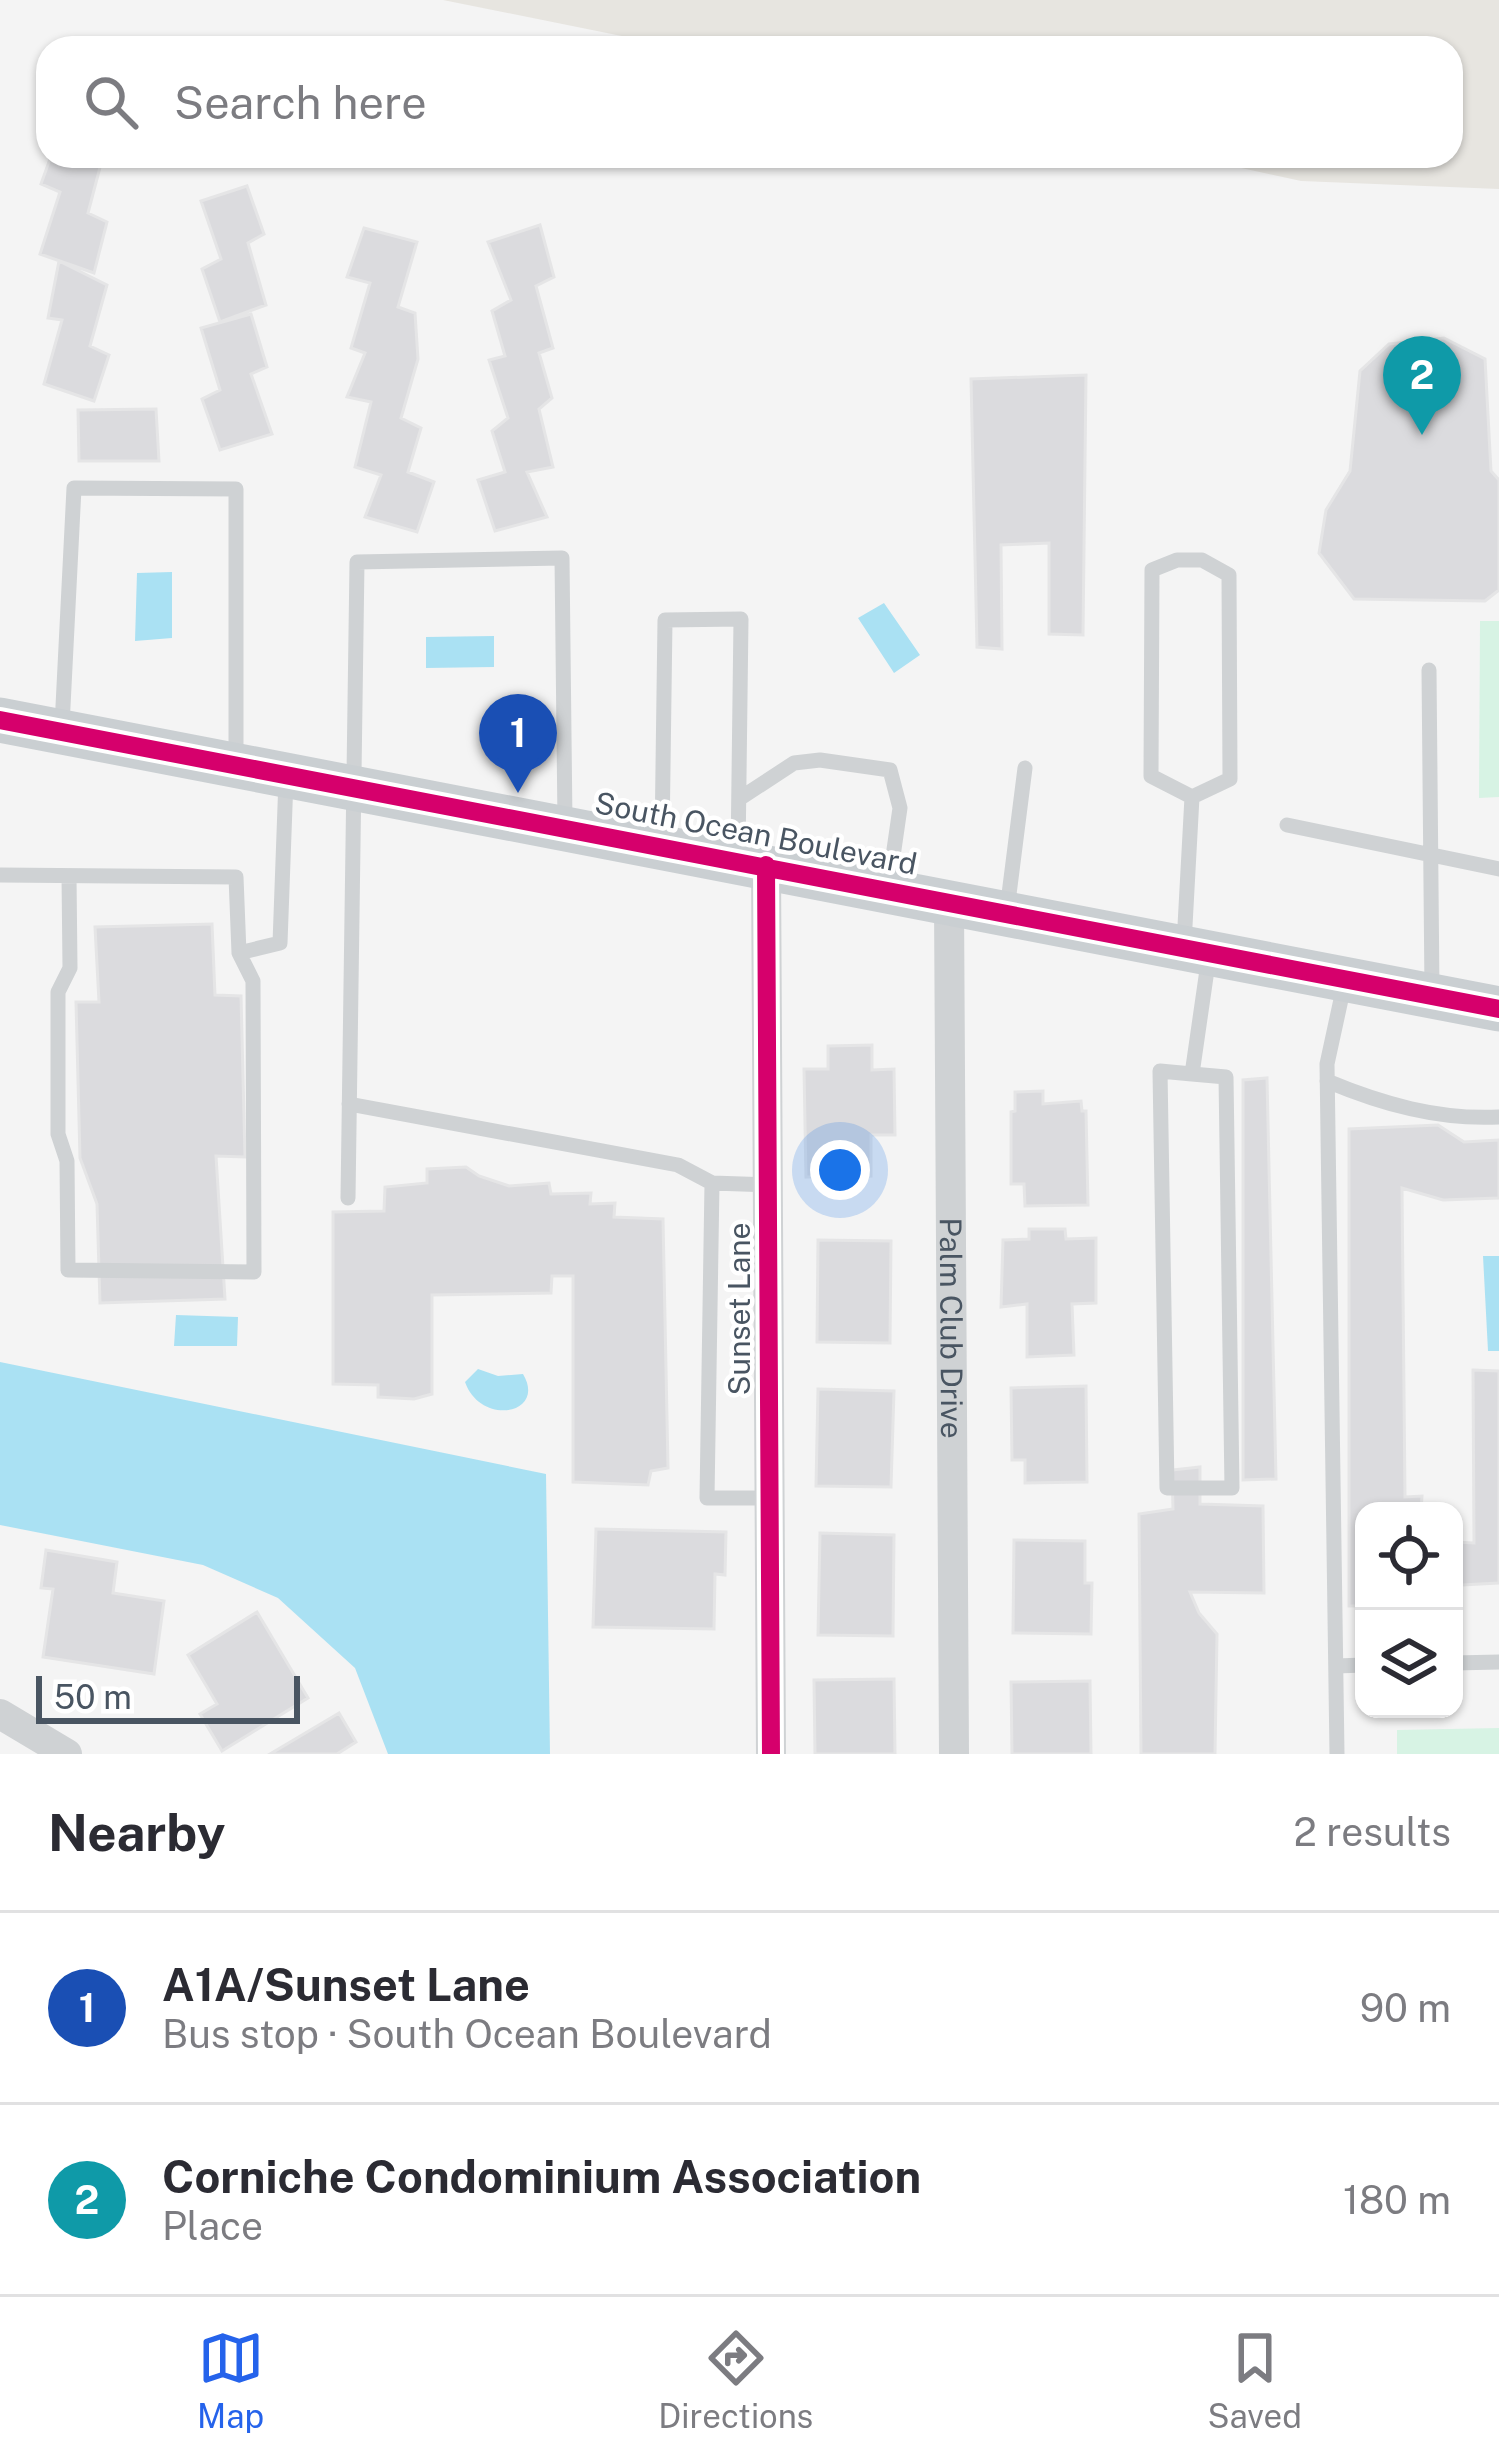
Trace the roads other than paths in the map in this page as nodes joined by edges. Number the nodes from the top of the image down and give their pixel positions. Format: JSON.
{"nodes":[{"id":1,"x":1429,"y":670,"type":"dead end"},
{"id":2,"x":0,"y":720,"type":"edge"},
{"id":3,"x":62,"y":732,"type":"junction"},
{"id":4,"x":236,"y":764,"type":"junction"},
{"id":5,"x":1025,"y":768,"type":"dead end"},
{"id":6,"x":286,"y":774,"type":"junction"},
{"id":7,"x":353,"y":786,"type":"junction"},
{"id":8,"x":1192,"y":797,"type":"junction"},
{"id":9,"x":739,"y":799,"type":"junction"},
{"id":10,"x":1287,"y":825,"type":"dead end"},
{"id":11,"x":565,"y":826,"type":"junction"},
{"id":12,"x":662,"y":845,"type":"junction"},
{"id":13,"x":1431,"y":854,"type":"junction"},
{"id":14,"x":752,"y":862,"type":"junction"},
{"id":15,"x":1499,"y":869,"type":"edge"},
{"id":16,"x":0,"y":875,"type":"edge"},
{"id":17,"x":69,"y":876,"type":"junction"},
{"id":18,"x":888,"y":890,"type":"junction"},
{"id":19,"x":949,"y":902,"type":"junction"},
{"id":20,"x":1006,"y":914,"type":"junction"},
{"id":21,"x":1196,"y":950,"type":"junction"},
{"id":22,"x":238,"y":953,"type":"junction"},
{"id":23,"x":1346,"y":979,"type":"junction"},
{"id":24,"x":1432,"y":995,"type":"junction"},
{"id":25,"x":1499,"y":1009,"type":"edge"},
{"id":26,"x":1192,"y":1074,"type":"junction"},
{"id":27,"x":1327,"y":1081,"type":"junction"},
{"id":28,"x":349,"y":1104,"type":"junction"},
{"id":29,"x":1499,"y":1118,"type":"edge"},
{"id":30,"x":712,"y":1183,"type":"junction"},
{"id":31,"x":768,"y":1185,"type":"junction"},
{"id":32,"x":348,"y":1198,"type":"dead end"},
{"id":33,"x":770,"y":1498,"type":"junction"},
{"id":34,"x":1499,"y":1662,"type":"edge"},
{"id":35,"x":1463,"y":1663,"type":"edge"},
{"id":36,"x":1355,"y":1665,"type":"edge"},
{"id":37,"x":1336,"y":1666,"type":"junction"},
{"id":38,"x":0,"y":1714,"type":"edge"},
{"id":39,"x":67,"y":1754,"type":"edge"},
{"id":40,"x":771,"y":1754,"type":"edge"},
{"id":41,"x":954,"y":1754,"type":"edge"},
{"id":42,"x":1337,"y":1754,"type":"edge"}],
"edges":[{"from":1,"to":13,"type":"lane"},
{"from":2,"to":3,"type":"main road","name":"South Ocean Boulevard"},
{"from":3,"to":4,"type":"main road","name":"South Ocean Boulevard"},
{"from":3,"to":4,"type":"lane"},
{"from":4,"to":6,"type":"main road","name":"South Ocean Boulevard"},
{"from":5,"to":20,"type":"lane"},
{"from":6,"to":7,"type":"main road","name":"South Ocean Boulevard"},
{"from":6,"to":22,"type":"lane"},
{"from":7,"to":11,"type":"main road","name":"South Ocean Boulevard"},
{"from":7,"to":11,"type":"lane"},
{"from":7,"to":28,"type":"lane"},
{"from":8,"to":8,"type":"lane"},
{"from":8,"to":21,"type":"lane"},
{"from":9,"to":12,"type":"lane"},
{"from":9,"to":14,"type":"lane"},
{"from":9,"to":18,"type":"lane"},
{"from":10,"to":13,"type":"lane"},
{"from":11,"to":12,"type":"main road","name":"South Ocean Boulevard"},
{"from":12,"to":14,"type":"main road","name":"South Ocean Boulevard"},
{"from":13,"to":15,"type":"lane"},
{"from":13,"to":24,"type":"lane"},
{"from":14,"to":18,"type":"main road","name":"South Ocean Boulevard"},
{"from":14,"to":31,"type":"street","name":"Sunset Lane"},
{"from":16,"to":17,"type":"lane"},
{"from":17,"to":22,"type":"lane"},
{"from":17,"to":22,"type":"lane"},
{"from":18,"to":19,"type":"main road","name":"South Ocean Boulevard"},
{"from":19,"to":20,"type":"main road","name":"South Ocean Boulevard"},
{"from":19,"to":41,"type":"street","name":"Palm Club Drive"},
{"from":20,"to":21,"type":"main road","name":"South Ocean Boulevard"},
{"from":21,"to":23,"type":"main road","name":"South Ocean Boulevard"},
{"from":21,"to":26,"type":"lane"},
{"from":23,"to":24,"type":"main road","name":"South Ocean Boulevard"},
{"from":23,"to":27,"type":"lane"},
{"from":24,"to":25,"type":"main road","name":"South Ocean Boulevard"},
{"from":26,"to":26,"type":"lane"},
{"from":27,"to":29,"type":"lane"},
{"from":27,"to":37,"type":"lane"},
{"from":28,"to":30,"type":"lane"},
{"from":28,"to":32,"type":"lane"},
{"from":30,"to":31,"type":"lane"},
{"from":30,"to":33,"type":"lane"},
{"from":31,"to":33,"type":"street","name":"Sunset Lane"},
{"from":33,"to":40,"type":"street","name":"Sunset Lane"},
{"from":34,"to":35,"type":"lane"},
{"from":36,"to":37,"type":"lane"},
{"from":37,"to":42,"type":"lane"},
{"from":38,"to":39,"type":"street"}]}
